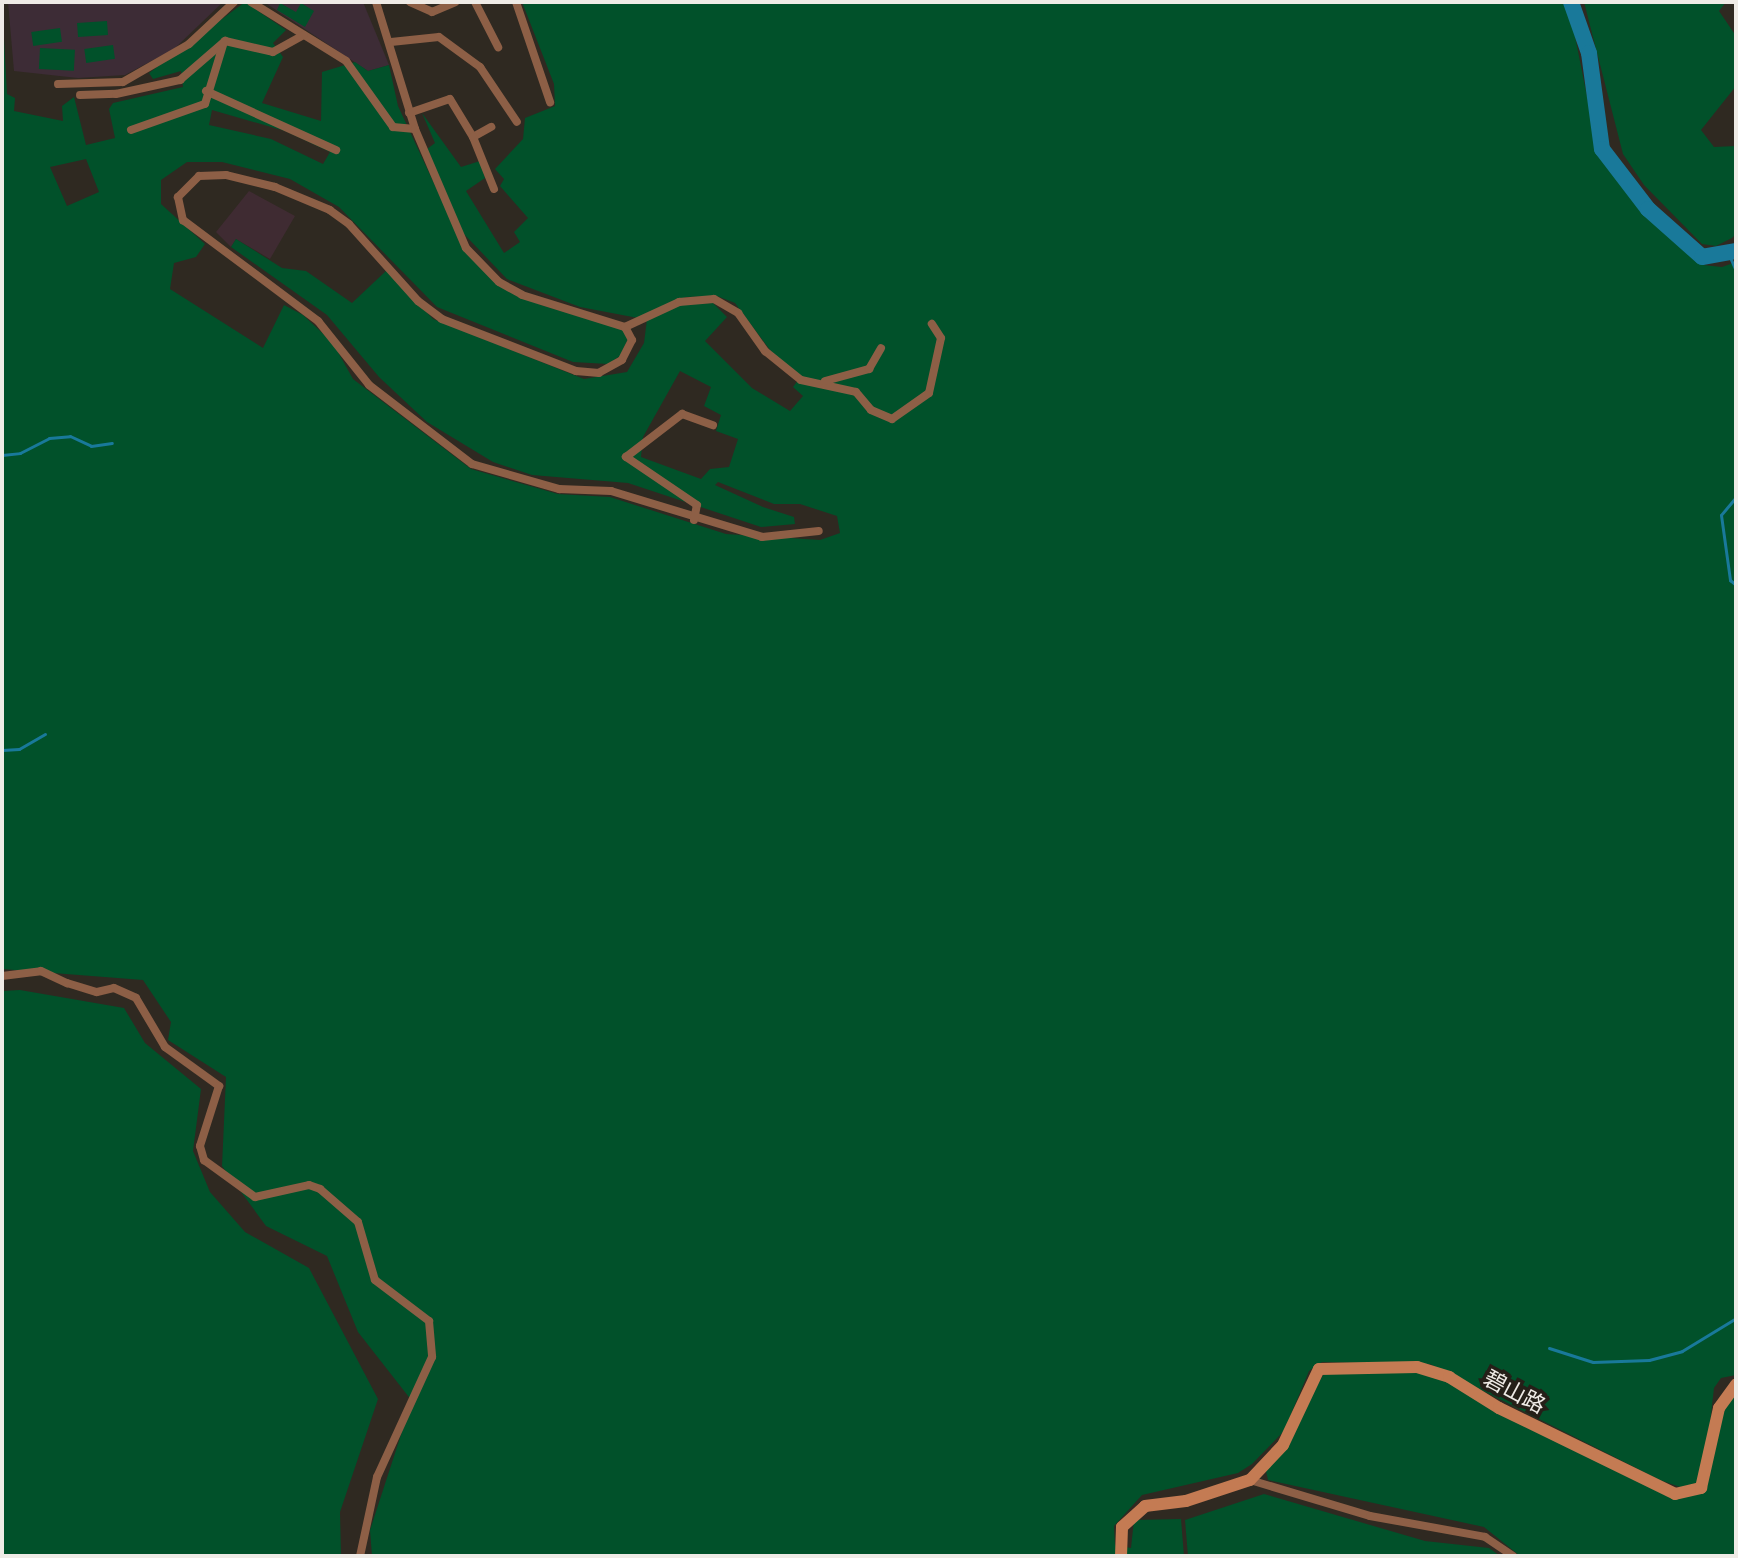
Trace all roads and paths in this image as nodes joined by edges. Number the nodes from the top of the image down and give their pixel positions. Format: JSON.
{"nodes":[{"id":1,"x":234,"y":2,"type":"edge"},
{"id":2,"x":251,"y":2,"type":"edge"},
{"id":3,"x":376,"y":2,"type":"edge"},
{"id":4,"x":410,"y":2,"type":"edge"},
{"id":5,"x":455,"y":2,"type":"edge"},
{"id":6,"x":475,"y":2,"type":"edge"},
{"id":7,"x":516,"y":2,"type":"edge"},
{"id":8,"x":304,"y":35,"type":"junction"},
{"id":9,"x":225,"y":41,"type":"junction"},
{"id":10,"x":391,"y":42,"type":"junction"},
{"id":11,"x":498,"y":47,"type":"dead end"},
{"id":12,"x":58,"y":84,"type":"dead end"},
{"id":13,"x":206,"y":91,"type":"junction"},
{"id":14,"x":80,"y":95,"type":"dead end"},
{"id":15,"x":550,"y":102,"type":"dead end"},
{"id":16,"x":409,"y":113,"type":"junction"},
{"id":17,"x":517,"y":122,"type":"dead end"},
{"id":18,"x":491,"y":127,"type":"dead end"},
{"id":19,"x":415,"y":129,"type":"junction"},
{"id":20,"x":131,"y":130,"type":"dead end"},
{"id":21,"x":473,"y":137,"type":"junction"},
{"id":22,"x":336,"y":150,"type":"dead end"},
{"id":23,"x":494,"y":189,"type":"dead end"},
{"id":24,"x":932,"y":324,"type":"dead end"},
{"id":25,"x":625,"y":327,"type":"junction"},
{"id":26,"x":881,"y":348,"type":"dead end"},
{"id":27,"x":816,"y":382,"type":"junction"},
{"id":28,"x":713,"y":425,"type":"dead end"},
{"id":29,"x":694,"y":520,"type":"junction"},
{"id":30,"x":819,"y":531,"type":"dead end"},
{"id":31,"x":2,"y":976,"type":"edge"},
{"id":32,"x":1736,"y":1385,"type":"edge"},
{"id":33,"x":1250,"y":1480,"type":"junction"},
{"id":34,"x":360,"y":1556,"type":"edge"},
{"id":35,"x":1121,"y":1556,"type":"edge"},
{"id":36,"x":1513,"y":1556,"type":"edge"}],
"edges":[{"from":1,"to":12,"type":"street"},
{"from":2,"to":8,"type":"street"},
{"from":3,"to":10,"type":"street"},
{"from":4,"to":5,"type":"street"},
{"from":6,"to":11,"type":"street"},
{"from":7,"to":15,"type":"street"},
{"from":8,"to":9,"type":"street"},
{"from":8,"to":19,"type":"street"},
{"from":9,"to":13,"type":"street"},
{"from":9,"to":14,"type":"street"},
{"from":10,"to":16,"type":"street"},
{"from":10,"to":17,"type":"street"},
{"from":13,"to":20,"type":"street"},
{"from":13,"to":22,"type":"street"},
{"from":16,"to":19,"type":"street"},
{"from":16,"to":21,"type":"street"},
{"from":18,"to":21,"type":"street"},
{"from":19,"to":25,"type":"street"},
{"from":21,"to":23,"type":"street"},
{"from":24,"to":27,"type":"street"},
{"from":25,"to":27,"type":"street"},
{"from":25,"to":29,"type":"street"},
{"from":26,"to":27,"type":"street"},
{"from":28,"to":29,"type":"street"},
{"from":29,"to":30,"type":"street"},
{"from":31,"to":34,"type":"street"},
{"from":32,"to":33,"type":"street","name":"碧山路"},
{"from":33,"to":35,"type":"street","name":"碧山路"},
{"from":33,"to":36,"type":"street"}]}
